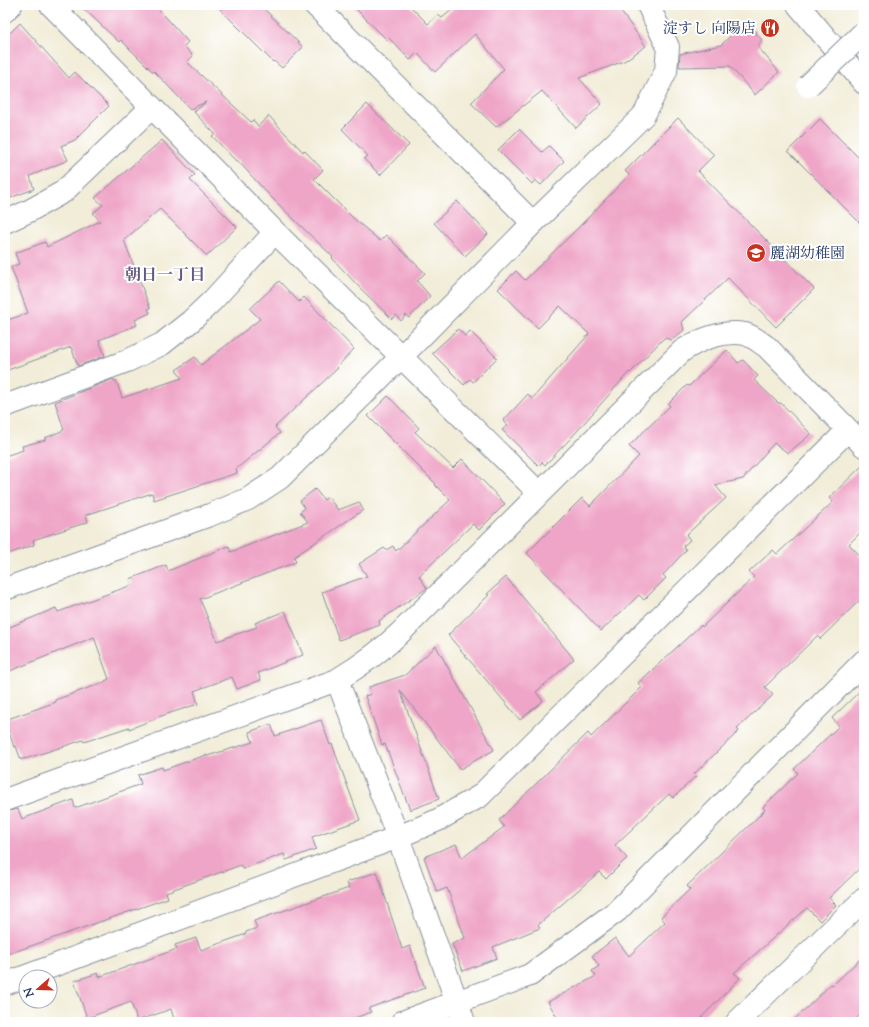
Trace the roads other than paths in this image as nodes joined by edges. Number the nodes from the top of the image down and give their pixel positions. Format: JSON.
{"nodes":[{"id":1,"x":11,"y":5,"type":"edge"},
{"id":2,"x":51,"y":5,"type":"edge"},
{"id":3,"x":315,"y":5,"type":"edge"},
{"id":4,"x":648,"y":5,"type":"edge"},
{"id":5,"x":798,"y":5,"type":"edge"},
{"id":6,"x":5,"y":11,"type":"edge"},
{"id":7,"x":864,"y":32,"type":"edge"},
{"id":8,"x":864,"y":83,"type":"edge"},
{"id":9,"x":808,"y":86,"type":"dead end"},
{"id":10,"x":152,"y":107,"type":"junction"},
{"id":11,"x":5,"y":222,"type":"edge"},
{"id":12,"x":532,"y":223,"type":"junction"},
{"id":13,"x":275,"y":232,"type":"junction"},
{"id":14,"x":401,"y":357,"type":"junction"},
{"id":15,"x":5,"y":406,"type":"edge"},
{"id":16,"x":848,"y":430,"type":"junction"},
{"id":17,"x":864,"y":446,"type":"edge"},
{"id":18,"x":539,"y":493,"type":"junction"},
{"id":19,"x":5,"y":589,"type":"edge"},
{"id":20,"x":864,"y":661,"type":"edge"},
{"id":21,"x":337,"y":680,"type":"junction"},
{"id":22,"x":5,"y":800,"type":"edge"},
{"id":23,"x":398,"y":837,"type":"junction"},
{"id":24,"x":864,"y":900,"type":"edge"},
{"id":25,"x":5,"y":984,"type":"edge"},
{"id":26,"x":457,"y":1002,"type":"junction"},
{"id":27,"x":402,"y":1022,"type":"edge"},
{"id":28,"x":464,"y":1022,"type":"edge"},
{"id":29,"x":737,"y":1022,"type":"edge"}],
"edges":[{"from":1,"to":6,"type":"street"},
{"from":2,"to":10,"type":"street"},
{"from":3,"to":12,"type":"street"},
{"from":4,"to":12,"type":"street"},
{"from":5,"to":8,"type":"street"},
{"from":7,"to":9,"type":"street","bridge":true},
{"from":10,"to":11,"type":"street"},
{"from":10,"to":13,"type":"street"},
{"from":12,"to":14,"type":"street"},
{"from":13,"to":14,"type":"street"},
{"from":13,"to":15,"type":"street"},
{"from":14,"to":18,"type":"street"},
{"from":14,"to":19,"type":"street"},
{"from":16,"to":17,"type":"street"},
{"from":16,"to":18,"type":"street"},
{"from":16,"to":23,"type":"street"},
{"from":18,"to":21,"type":"street"},
{"from":20,"to":26,"type":"street"},
{"from":21,"to":22,"type":"street"},
{"from":21,"to":23,"type":"street"},
{"from":23,"to":25,"type":"street"},
{"from":23,"to":26,"type":"street"},
{"from":24,"to":29,"type":"street"},
{"from":26,"to":27,"type":"street"},
{"from":26,"to":28,"type":"street"}]}
